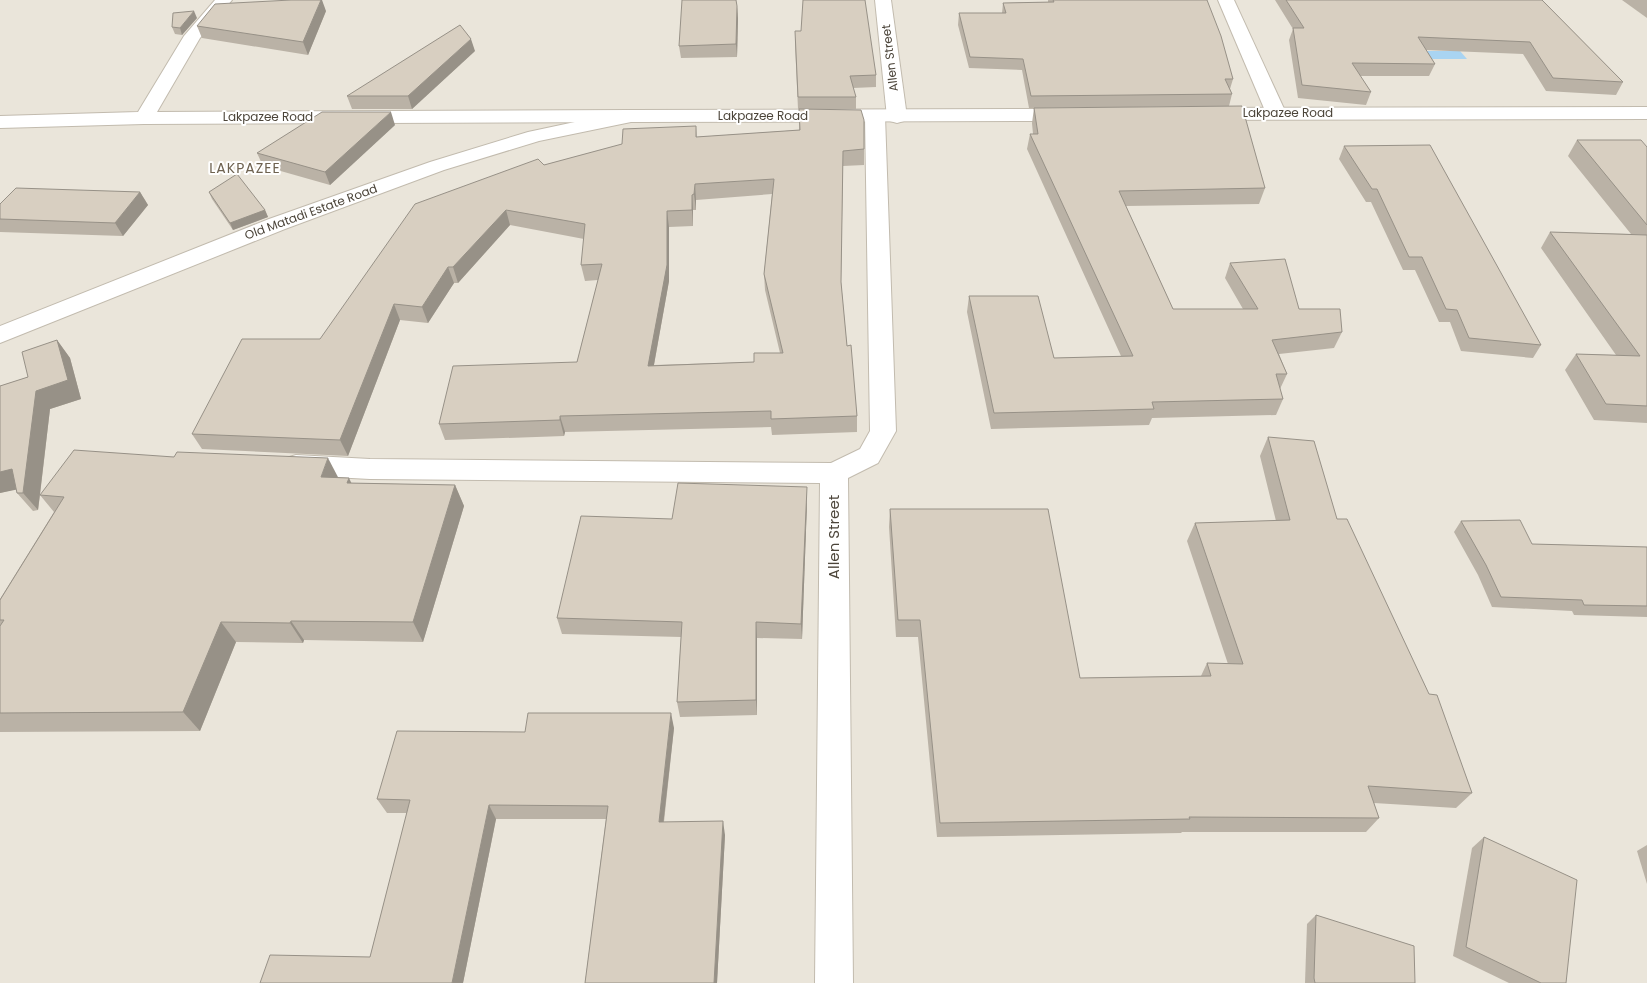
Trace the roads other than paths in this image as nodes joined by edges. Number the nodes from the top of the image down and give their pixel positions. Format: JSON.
{"nodes":[{"id":1,"x":224,"y":0,"type":"edge"},
{"id":2,"x":883,"y":0,"type":"edge"},
{"id":3,"x":1226,"y":0,"type":"edge"},
{"id":4,"x":1276,"y":113,"type":"junction"},
{"id":5,"x":1647,"y":113,"type":"edge"},
{"id":6,"x":1186,"y":114,"type":"edge"},
{"id":7,"x":1086,"y":115,"type":"edge"},
{"id":8,"x":631,"y":116,"type":"junction"},
{"id":9,"x":886,"y":116,"type":"junction"},
{"id":10,"x":144,"y":118,"type":"junction"},
{"id":11,"x":0,"y":122,"type":"edge"},
{"id":12,"x":0,"y":335,"type":"edge"},
{"id":13,"x":270,"y":464,"type":"edge"},
{"id":14,"x":834,"y":473,"type":"junction"},
{"id":15,"x":834,"y":983,"type":"edge"}],
"edges":[{"from":1,"to":10,"type":"street"},
{"from":2,"to":9,"type":"street","name":"Allen Street"},
{"from":3,"to":4,"type":"street"},
{"from":4,"to":5,"type":"street","name":"Lakpazee Road"},
{"from":4,"to":6,"type":"street","name":"Lakpazee Road"},
{"from":7,"to":9,"type":"street","name":"Lakpazee Road"},
{"from":8,"to":9,"type":"street","name":"Lakpazee Road"},
{"from":8,"to":10,"type":"street","name":"Lakpazee Road"},
{"from":8,"to":12,"type":"street","name":"Old Matadi Estate Road"},
{"from":9,"to":14,"type":"street","name":"Allen Street"},
{"from":10,"to":11,"type":"street","name":"Lakpazee Road"},
{"from":13,"to":14,"type":"street"},
{"from":14,"to":15,"type":"street","name":"Allen Street"}]}
